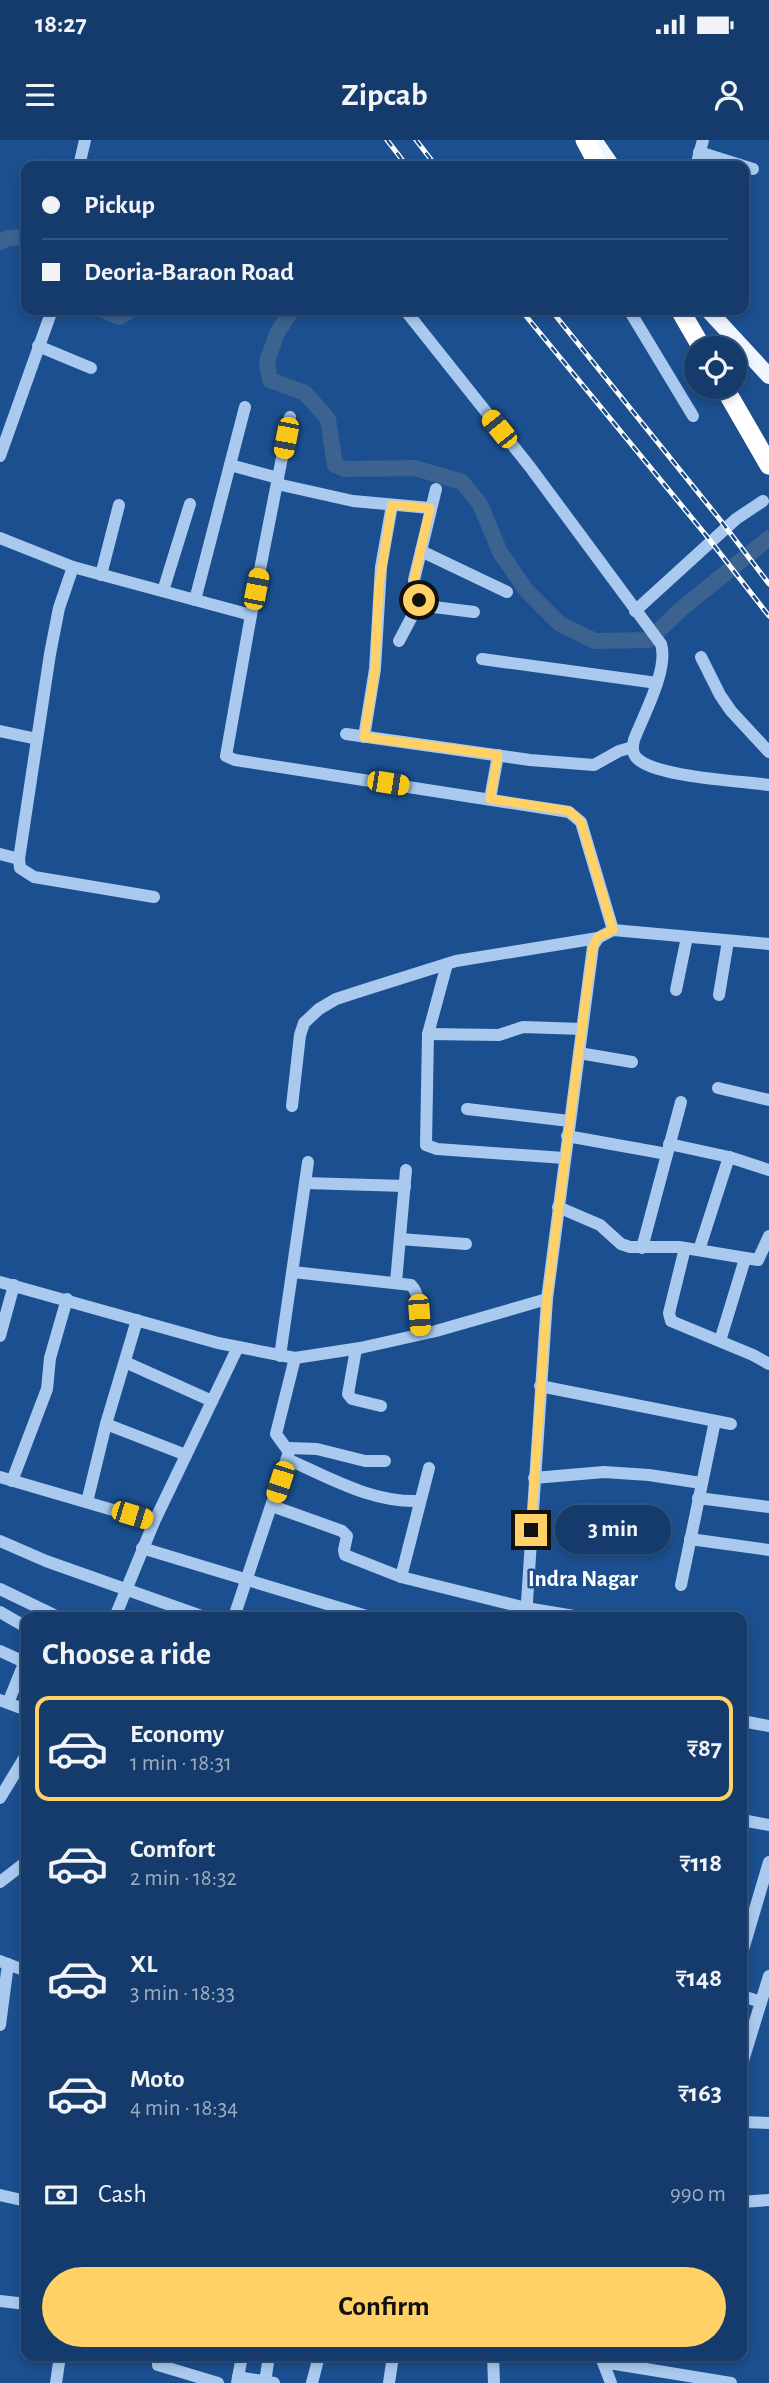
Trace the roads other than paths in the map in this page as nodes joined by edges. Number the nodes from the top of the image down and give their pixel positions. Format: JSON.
{"nodes":[{"id":1,"x":85,"y":140,"type":"edge"},
{"id":2,"x":585,"y":140,"type":"edge"},
{"id":3,"x":594,"y":140,"type":"edge"},
{"id":4,"x":701,"y":146,"type":"edge"},
{"id":5,"x":80,"y":161,"type":"edge"},
{"id":6,"x":596,"y":161,"type":"edge"},
{"id":7,"x":609,"y":161,"type":"edge"},
{"id":8,"x":735,"y":161,"type":"edge"},
{"id":9,"x":749,"y":167,"type":"edge"},
{"id":10,"x":753,"y":169,"type":"dead end"},
{"id":11,"x":50,"y":315,"type":"edge"},
{"id":12,"x":409,"y":315,"type":"edge"},
{"id":13,"x":632,"y":315,"type":"edge"},
{"id":14,"x":683,"y":315,"type":"edge"},
{"id":15,"x":713,"y":315,"type":"edge"},
{"id":16,"x":695,"y":336,"type":"edge"},
{"id":17,"x":38,"y":346,"type":"junction"},
{"id":18,"x":91,"y":368,"type":"dead end"},
{"id":19,"x":769,"y":376,"type":"edge"},
{"id":20,"x":731,"y":399,"type":"edge"},
{"id":21,"x":245,"y":407,"type":"dead end"},
{"id":22,"x":693,"y":416,"type":"dead end"},
{"id":23,"x":290,"y":417,"type":"dead end"},
{"id":24,"x":0,"y":456,"type":"edge"},
{"id":25,"x":230,"y":465,"type":"junction"},
{"id":26,"x":769,"y":465,"type":"edge"},
{"id":27,"x":277,"y":481,"type":"junction"},
{"id":28,"x":436,"y":489,"type":"dead end"},
{"id":29,"x":763,"y":501,"type":"dead end"},
{"id":30,"x":190,"y":504,"type":"dead end"},
{"id":31,"x":119,"y":505,"type":"dead end"},
{"id":32,"x":392,"y":505,"type":"junction"},
{"id":33,"x":430,"y":508,"type":"junction"},
{"id":34,"x":0,"y":538,"type":"edge"},
{"id":35,"x":421,"y":551,"type":"junction"},
{"id":36,"x":72,"y":567,"type":"junction"},
{"id":37,"x":101,"y":575,"type":"junction"},
{"id":38,"x":163,"y":591,"type":"junction"},
{"id":39,"x":507,"y":592,"type":"dead end"},
{"id":40,"x":195,"y":600,"type":"junction"},
{"id":41,"x":418,"y":605,"type":"junction"},
{"id":42,"x":474,"y":612,"type":"dead end"},
{"id":43,"x":637,"y":614,"type":"junction"},
{"id":44,"x":251,"y":615,"type":"junction"},
{"id":45,"x":399,"y":640,"type":"dead end"},
{"id":46,"x":701,"y":657,"type":"dead end"},
{"id":47,"x":482,"y":659,"type":"dead end"},
{"id":48,"x":657,"y":683,"type":"junction"},
{"id":49,"x":0,"y":731,"type":"edge"},
{"id":50,"x":346,"y":734,"type":"dead end"},
{"id":51,"x":364,"y":737,"type":"junction"},
{"id":52,"x":37,"y":739,"type":"junction"},
{"id":53,"x":633,"y":747,"type":"junction"},
{"id":54,"x":769,"y":752,"type":"edge"},
{"id":55,"x":498,"y":755,"type":"junction"},
{"id":56,"x":769,"y":785,"type":"edge"},
{"id":57,"x":490,"y":799,"type":"junction"},
{"id":58,"x":0,"y":854,"type":"edge"},
{"id":59,"x":19,"y":859,"type":"junction"},
{"id":60,"x":154,"y":897,"type":"dead end"},
{"id":61,"x":613,"y":930,"type":"junction"},
{"id":62,"x":598,"y":937,"type":"junction"},
{"id":63,"x":687,"y":937,"type":"junction"},
{"id":64,"x":728,"y":941,"type":"junction"},
{"id":65,"x":769,"y":944,"type":"edge"},
{"id":66,"x":447,"y":964,"type":"junction"},
{"id":67,"x":676,"y":990,"type":"dead end"},
{"id":68,"x":719,"y":995,"type":"dead end"},
{"id":69,"x":582,"y":1029,"type":"junction"},
{"id":70,"x":428,"y":1034,"type":"junction"},
{"id":71,"x":579,"y":1054,"type":"junction"},
{"id":72,"x":632,"y":1062,"type":"dead end"},
{"id":73,"x":718,"y":1088,"type":"dead end"},
{"id":74,"x":769,"y":1100,"type":"edge"},
{"id":75,"x":681,"y":1102,"type":"dead end"},
{"id":76,"x":292,"y":1106,"type":"dead end"},
{"id":77,"x":467,"y":1109,"type":"dead end"},
{"id":78,"x":569,"y":1122,"type":"junction"},
{"id":79,"x":567,"y":1136,"type":"junction"},
{"id":80,"x":668,"y":1149,"type":"junction"},
{"id":81,"x":729,"y":1157,"type":"junction"},
{"id":82,"x":564,"y":1158,"type":"junction"},
{"id":83,"x":308,"y":1162,"type":"dead end"},
{"id":84,"x":406,"y":1170,"type":"dead end"},
{"id":85,"x":769,"y":1170,"type":"edge"},
{"id":86,"x":305,"y":1183,"type":"junction"},
{"id":87,"x":405,"y":1186,"type":"junction"},
{"id":88,"x":558,"y":1207,"type":"junction"},
{"id":89,"x":769,"y":1236,"type":"edge"},
{"id":90,"x":400,"y":1239,"type":"junction"},
{"id":91,"x":466,"y":1244,"type":"dead end"},
{"id":92,"x":642,"y":1248,"type":"junction"},
{"id":93,"x":685,"y":1248,"type":"junction"},
{"id":94,"x":699,"y":1250,"type":"junction"},
{"id":95,"x":745,"y":1259,"type":"junction"},
{"id":96,"x":293,"y":1272,"type":"junction"},
{"id":97,"x":0,"y":1282,"type":"edge"},
{"id":98,"x":396,"y":1282,"type":"junction"},
{"id":99,"x":14,"y":1285,"type":"junction"},
{"id":100,"x":67,"y":1299,"type":"junction"},
{"id":101,"x":547,"y":1299,"type":"junction"},
{"id":102,"x":137,"y":1320,"type":"junction"},
{"id":103,"x":420,"y":1334,"type":"junction"},
{"id":104,"x":0,"y":1336,"type":"edge"},
{"id":105,"x":720,"y":1341,"type":"junction"},
{"id":106,"x":238,"y":1348,"type":"junction"},
{"id":107,"x":356,"y":1349,"type":"junction"},
{"id":108,"x":280,"y":1356,"type":"junction"},
{"id":109,"x":295,"y":1358,"type":"junction"},
{"id":110,"x":125,"y":1362,"type":"junction"},
{"id":111,"x":769,"y":1364,"type":"edge"},
{"id":112,"x":540,"y":1386,"type":"junction"},
{"id":113,"x":212,"y":1401,"type":"junction"},
{"id":114,"x":381,"y":1406,"type":"dead end"},
{"id":115,"x":715,"y":1421,"type":"junction"},
{"id":116,"x":106,"y":1424,"type":"junction"},
{"id":117,"x":731,"y":1424,"type":"dead end"},
{"id":118,"x":288,"y":1453,"type":"junction"},
{"id":119,"x":186,"y":1455,"type":"junction"},
{"id":120,"x":385,"y":1461,"type":"dead end"},
{"id":121,"x":429,"y":1468,"type":"dead end"},
{"id":122,"x":534,"y":1478,"type":"junction"},
{"id":123,"x":6,"y":1479,"type":"edge"},
{"id":124,"x":701,"y":1483,"type":"junction"},
{"id":125,"x":698,"y":1498,"type":"junction"},
{"id":126,"x":420,"y":1501,"type":"junction"},
{"id":127,"x":87,"y":1502,"type":"junction"},
{"id":128,"x":272,"y":1506,"type":"junction"},
{"id":129,"x":769,"y":1507,"type":"edge"},
{"id":130,"x":154,"y":1522,"type":"junction"},
{"id":131,"x":690,"y":1539,"type":"junction"},
{"id":132,"x":0,"y":1541,"type":"edge"},
{"id":133,"x":142,"y":1548,"type":"junction"},
{"id":134,"x":769,"y":1550,"type":"edge"},
{"id":135,"x":401,"y":1577,"type":"junction"},
{"id":136,"x":247,"y":1580,"type":"junction"},
{"id":137,"x":681,"y":1585,"type":"dead end"},
{"id":138,"x":0,"y":1589,"type":"edge"},
{"id":139,"x":125,"y":1590,"type":"junction"},
{"id":140,"x":0,"y":1612,"type":"edge"},
{"id":141,"x":48,"y":1612,"type":"edge"},
{"id":142,"x":117,"y":1612,"type":"edge"},
{"id":143,"x":189,"y":1612,"type":"edge"},
{"id":144,"x":236,"y":1612,"type":"edge"},
{"id":145,"x":353,"y":1612,"type":"edge"},
{"id":146,"x":526,"y":1612,"type":"edge"},
{"id":147,"x":21,"y":1624,"type":"edge"},
{"id":148,"x":0,"y":1650,"type":"edge"},
{"id":149,"x":21,"y":1660,"type":"edge"},
{"id":150,"x":21,"y":1671,"type":"edge"},
{"id":151,"x":4,"y":1702,"type":"edge"},
{"id":152,"x":21,"y":1708,"type":"edge"},
{"id":153,"x":747,"y":1722,"type":"edge"},
{"id":154,"x":769,"y":1726,"type":"edge"},
{"id":155,"x":21,"y":1760,"type":"edge"},
{"id":156,"x":5,"y":1778,"type":"edge"},
{"id":157,"x":0,"y":1798,"type":"edge"},
{"id":158,"x":747,"y":1822,"type":"edge"},
{"id":159,"x":769,"y":1825,"type":"edge"},
{"id":160,"x":769,"y":1862,"type":"edge"},
{"id":161,"x":21,"y":1866,"type":"edge"},
{"id":162,"x":0,"y":1882,"type":"edge"},
{"id":163,"x":747,"y":1936,"type":"edge"},
{"id":164,"x":4,"y":1963,"type":"edge"},
{"id":165,"x":21,"y":1969,"type":"edge"},
{"id":166,"x":769,"y":1976,"type":"edge"},
{"id":167,"x":747,"y":1998,"type":"edge"},
{"id":168,"x":761,"y":2002,"type":"junction"},
{"id":169,"x":0,"y":2025,"type":"edge"},
{"id":170,"x":747,"y":2046,"type":"edge"},
{"id":171,"x":747,"y":2122,"type":"edge"},
{"id":172,"x":769,"y":2123,"type":"edge"},
{"id":173,"x":0,"y":2195,"type":"edge"},
{"id":174,"x":21,"y":2199,"type":"edge"},
{"id":175,"x":769,"y":2200,"type":"edge"},
{"id":176,"x":747,"y":2202,"type":"edge"},
{"id":177,"x":0,"y":2301,"type":"edge"},
{"id":178,"x":21,"y":2303,"type":"edge"},
{"id":179,"x":60,"y":2361,"type":"edge"},
{"id":180,"x":158,"y":2361,"type":"edge"},
{"id":181,"x":241,"y":2361,"type":"edge"},
{"id":182,"x":269,"y":2361,"type":"edge"},
{"id":183,"x":317,"y":2361,"type":"edge"},
{"id":184,"x":392,"y":2361,"type":"edge"},
{"id":185,"x":492,"y":2361,"type":"edge"},
{"id":186,"x":603,"y":2361,"type":"edge"},
{"id":187,"x":610,"y":2361,"type":"edge"},
{"id":188,"x":645,"y":2361,"type":"edge"},
{"id":189,"x":643,"y":2369,"type":"junction"},
{"id":190,"x":237,"y":2380,"type":"edge"},
{"id":191,"x":269,"y":2382,"type":"edge"},
{"id":192,"x":56,"y":2383,"type":"edge"},
{"id":193,"x":218,"y":2383,"type":"edge"},
{"id":194,"x":312,"y":2383,"type":"edge"},
{"id":195,"x":389,"y":2383,"type":"edge"},
{"id":196,"x":494,"y":2383,"type":"edge"},
{"id":197,"x":611,"y":2383,"type":"edge"},
{"id":198,"x":731,"y":2383,"type":"edge"}],
"edges":[{"from":1,"to":5,"type":"street"},
{"from":2,"to":6,"type":"highway"},
{"from":3,"to":7,"type":"main road"},
{"from":4,"to":8,"type":"street"},
{"from":9,"to":10,"type":"street"},
{"from":11,"to":17,"type":"street"},
{"from":12,"to":43,"type":"street"},
{"from":13,"to":22,"type":"street"},
{"from":14,"to":16,"type":"highway"},
{"from":15,"to":19,"type":"main road"},
{"from":17,"to":18,"type":"street"},
{"from":17,"to":24,"type":"street"},
{"from":20,"to":26,"type":"highway"},
{"from":21,"to":25,"type":"street"},
{"from":23,"to":27,"type":"street"},
{"from":25,"to":27,"type":"street"},
{"from":25,"to":40,"type":"street"},
{"from":27,"to":32,"type":"street"},
{"from":27,"to":44,"type":"street"},
{"from":28,"to":33,"type":"street"},
{"from":29,"to":43,"type":"street"},
{"from":30,"to":38,"type":"street"},
{"from":31,"to":37,"type":"street"},
{"from":32,"to":33,"type":"street"},
{"from":32,"to":51,"type":"street"},
{"from":33,"to":35,"type":"street"},
{"from":34,"to":36,"type":"street"},
{"from":35,"to":39,"type":"street"},
{"from":35,"to":41,"type":"street"},
{"from":36,"to":37,"type":"street"},
{"from":36,"to":52,"type":"street"},
{"from":37,"to":38,"type":"street"},
{"from":38,"to":40,"type":"street"},
{"from":40,"to":44,"type":"street"},
{"from":41,"to":42,"type":"street"},
{"from":41,"to":45,"type":"street"},
{"from":43,"to":48,"type":"street"},
{"from":44,"to":57,"type":"street"},
{"from":46,"to":54,"type":"street"},
{"from":47,"to":48,"type":"street"},
{"from":48,"to":53,"type":"street"},
{"from":49,"to":52,"type":"street"},
{"from":50,"to":51,"type":"street"},
{"from":51,"to":55,"type":"street"},
{"from":52,"to":59,"type":"street"},
{"from":53,"to":55,"type":"street"},
{"from":53,"to":56,"type":"street"},
{"from":55,"to":57,"type":"street"},
{"from":57,"to":61,"type":"street"},
{"from":58,"to":59,"type":"street"},
{"from":59,"to":60,"type":"street"},
{"from":61,"to":62,"type":"street"},
{"from":61,"to":63,"type":"street"},
{"from":62,"to":66,"type":"street"},
{"from":62,"to":69,"type":"street"},
{"from":63,"to":64,"type":"street"},
{"from":63,"to":67,"type":"street"},
{"from":64,"to":65,"type":"street"},
{"from":64,"to":68,"type":"street"},
{"from":66,"to":70,"type":"street"},
{"from":66,"to":76,"type":"street"},
{"from":69,"to":70,"type":"street"},
{"from":69,"to":71,"type":"street"},
{"from":70,"to":82,"type":"street"},
{"from":71,"to":72,"type":"street"},
{"from":71,"to":78,"type":"street"},
{"from":73,"to":74,"type":"street"},
{"from":75,"to":80,"type":"street"},
{"from":77,"to":78,"type":"street"},
{"from":78,"to":79,"type":"street"},
{"from":79,"to":80,"type":"street"},
{"from":79,"to":82,"type":"street"},
{"from":80,"to":81,"type":"street"},
{"from":80,"to":92,"type":"street"},
{"from":81,"to":85,"type":"street"},
{"from":81,"to":94,"type":"street"},
{"from":82,"to":88,"type":"street"},
{"from":83,"to":86,"type":"street"},
{"from":84,"to":87,"type":"street"},
{"from":86,"to":87,"type":"street"},
{"from":86,"to":96,"type":"street"},
{"from":87,"to":90,"type":"street"},
{"from":88,"to":92,"type":"street"},
{"from":88,"to":101,"type":"street"},
{"from":89,"to":95,"type":"street"},
{"from":90,"to":91,"type":"street"},
{"from":90,"to":98,"type":"street"},
{"from":92,"to":93,"type":"street"},
{"from":93,"to":94,"type":"street"},
{"from":93,"to":105,"type":"street"},
{"from":94,"to":95,"type":"street"},
{"from":95,"to":105,"type":"street"},
{"from":96,"to":98,"type":"street"},
{"from":96,"to":108,"type":"street"},
{"from":97,"to":99,"type":"street"},
{"from":98,"to":103,"type":"street"},
{"from":99,"to":100,"type":"street"},
{"from":99,"to":104,"type":"street"},
{"from":100,"to":102,"type":"street"},
{"from":100,"to":123,"type":"street"},
{"from":101,"to":103,"type":"street"},
{"from":101,"to":112,"type":"street"},
{"from":102,"to":106,"type":"street"},
{"from":102,"to":110,"type":"street"},
{"from":103,"to":107,"type":"street"},
{"from":105,"to":111,"type":"street"},
{"from":106,"to":108,"type":"street"},
{"from":106,"to":113,"type":"street"},
{"from":107,"to":109,"type":"street"},
{"from":107,"to":114,"type":"street"},
{"from":108,"to":109,"type":"street"},
{"from":109,"to":118,"type":"street"},
{"from":110,"to":113,"type":"street"},
{"from":110,"to":116,"type":"street"},
{"from":112,"to":115,"type":"street"},
{"from":112,"to":122,"type":"street"},
{"from":113,"to":119,"type":"street"},
{"from":115,"to":117,"type":"street"},
{"from":115,"to":124,"type":"street"},
{"from":116,"to":119,"type":"street"},
{"from":116,"to":127,"type":"street"},
{"from":118,"to":120,"type":"street"},
{"from":118,"to":126,"type":"street"},
{"from":118,"to":128,"type":"street"},
{"from":119,"to":130,"type":"street"},
{"from":121,"to":126,"type":"street"},
{"from":122,"to":124,"type":"street"},
{"from":122,"to":146,"type":"street"},
{"from":123,"to":127,"type":"street"},
{"from":124,"to":125,"type":"street"},
{"from":125,"to":129,"type":"street"},
{"from":125,"to":131,"type":"street"},
{"from":126,"to":135,"type":"street"},
{"from":127,"to":130,"type":"street"},
{"from":128,"to":135,"type":"street"},
{"from":128,"to":136,"type":"street"},
{"from":130,"to":133,"type":"street"},
{"from":131,"to":134,"type":"street"},
{"from":131,"to":137,"type":"street"},
{"from":132,"to":139,"type":"street"},
{"from":133,"to":136,"type":"street"},
{"from":133,"to":139,"type":"street"},
{"from":135,"to":146,"type":"street"},
{"from":136,"to":144,"type":"street"},
{"from":136,"to":145,"type":"street"},
{"from":138,"to":141,"type":"street"},
{"from":139,"to":142,"type":"street"},
{"from":139,"to":143,"type":"street"},
{"from":140,"to":147,"type":"street"},
{"from":148,"to":149,"type":"street"},
{"from":150,"to":151,"type":"street"},
{"from":151,"to":152,"type":"street"},
{"from":153,"to":154,"type":"street"},
{"from":155,"to":156,"type":"street"},
{"from":156,"to":157,"type":"street"},
{"from":158,"to":159,"type":"street"},
{"from":160,"to":163,"type":"street"},
{"from":161,"to":162,"type":"street"},
{"from":164,"to":165,"type":"street"},
{"from":164,"to":169,"type":"street"},
{"from":166,"to":168,"type":"street"},
{"from":167,"to":168,"type":"street"},
{"from":168,"to":170,"type":"street"},
{"from":171,"to":172,"type":"street"},
{"from":173,"to":174,"type":"street"},
{"from":175,"to":176,"type":"street"},
{"from":177,"to":178,"type":"street"},
{"from":179,"to":192,"type":"street"},
{"from":180,"to":193,"type":"street"},
{"from":181,"to":190,"type":"street"},
{"from":182,"to":191,"type":"street"},
{"from":183,"to":194,"type":"street"},
{"from":184,"to":195,"type":"street"},
{"from":185,"to":196,"type":"street"},
{"from":186,"to":197,"type":"street"},
{"from":187,"to":189,"type":"street"},
{"from":188,"to":189,"type":"street"},
{"from":189,"to":198,"type":"street"},
{"from":190,"to":191,"type":"street"}]}
